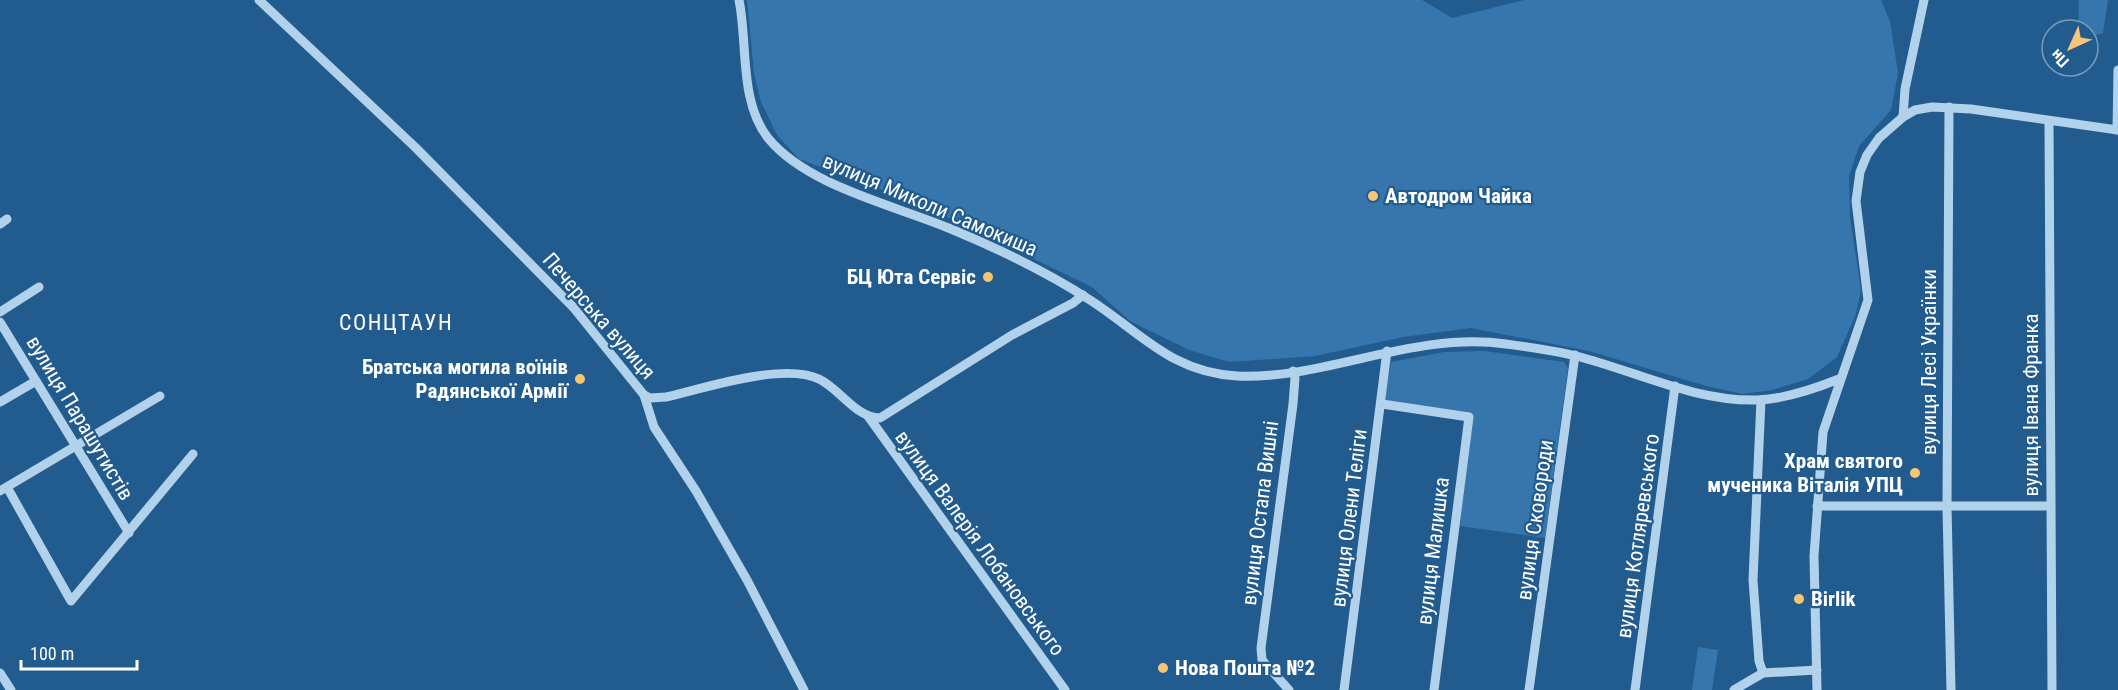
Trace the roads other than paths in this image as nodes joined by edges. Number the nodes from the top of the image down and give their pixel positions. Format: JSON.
{"nodes":[{"id":1,"x":259,"y":0,"type":"edge"},
{"id":2,"x":738,"y":0,"type":"edge"},
{"id":3,"x":1924,"y":0,"type":"edge"},
{"id":4,"x":2118,"y":70,"type":"edge"},
{"id":5,"x":1949,"y":106,"type":"junction"},
{"id":6,"x":1903,"y":117,"type":"junction"},
{"id":7,"x":2049,"y":120,"type":"junction"},
{"id":8,"x":2118,"y":130,"type":"edge"},
{"id":9,"x":39,"y":287,"type":"dead end"},
{"id":10,"x":1083,"y":295,"type":"junction"},
{"id":11,"x":0,"y":312,"type":"edge"},
{"id":12,"x":0,"y":322,"type":"edge"},
{"id":13,"x":1388,"y":351,"type":"junction"},
{"id":14,"x":1575,"y":355,"type":"junction"},
{"id":15,"x":1293,"y":371,"type":"junction"},
{"id":16,"x":1839,"y":379,"type":"junction"},
{"id":17,"x":36,"y":381,"type":"junction"},
{"id":18,"x":1675,"y":386,"type":"junction"},
{"id":19,"x":644,"y":395,"type":"junction"},
{"id":20,"x":160,"y":396,"type":"dead end"},
{"id":21,"x":1761,"y":400,"type":"junction"},
{"id":22,"x":0,"y":402,"type":"edge"},
{"id":23,"x":1382,"y":404,"type":"junction"},
{"id":24,"x":868,"y":416,"type":"junction"},
{"id":25,"x":76,"y":447,"type":"junction"},
{"id":26,"x":193,"y":454,"type":"dead end"},
{"id":27,"x":3,"y":489,"type":"edge"},
{"id":28,"x":1816,"y":506,"type":"junction"},
{"id":29,"x":2049,"y":506,"type":"junction"},
{"id":30,"x":1947,"y":507,"type":"junction"},
{"id":31,"x":129,"y":533,"type":"junction"},
{"id":32,"x":1817,"y":670,"type":"junction"},
{"id":33,"x":1762,"y":673,"type":"junction"},
{"id":34,"x":2,"y":679,"type":"edge"},
{"id":35,"x":11,"y":690,"type":"edge"},
{"id":36,"x":804,"y":690,"type":"edge"},
{"id":37,"x":1065,"y":690,"type":"edge"},
{"id":38,"x":1289,"y":690,"type":"edge"},
{"id":39,"x":1344,"y":690,"type":"edge"},
{"id":40,"x":1434,"y":690,"type":"edge"},
{"id":41,"x":1529,"y":690,"type":"edge"},
{"id":42,"x":1635,"y":690,"type":"edge"},
{"id":43,"x":1734,"y":690,"type":"edge"},
{"id":44,"x":1817,"y":690,"type":"edge"},
{"id":45,"x":1951,"y":690,"type":"edge"},
{"id":46,"x":2052,"y":690,"type":"edge"}],
"edges":[{"from":1,"to":19,"type":"street","name":"Печерська вулиця"},
{"from":2,"to":10,"type":"street","name":"вулиця Миколи Самокиша"},
{"from":3,"to":6,"type":"street"},
{"from":4,"to":8,"type":"street"},
{"from":5,"to":6,"type":"street"},
{"from":5,"to":7,"type":"street"},
{"from":5,"to":30,"type":"street","name":"вулиця Лесі Українки"},
{"from":6,"to":16,"type":"street"},
{"from":7,"to":8,"type":"street"},
{"from":7,"to":29,"type":"street","name":"вулиця Івана Франка"},
{"from":9,"to":11,"type":"street"},
{"from":10,"to":15,"type":"street","name":"вулиця Миколи Самокиша"},
{"from":10,"to":24,"type":"street","name":"вулиця Валерія Лобановського"},
{"from":12,"to":17,"type":"street","name":"вулиця Парашутистів"},
{"from":13,"to":14,"type":"street","name":"вулиця Миколи Самокиша"},
{"from":13,"to":15,"type":"street","name":"вулиця Миколи Самокиша"},
{"from":13,"to":23,"type":"street","name":"вулиця Олени Теліги"},
{"from":14,"to":18,"type":"street","name":"вулиця Миколи Самокиша"},
{"from":14,"to":41,"type":"street","name":"вулиця Сковороди"},
{"from":15,"to":38,"type":"street","name":"вулиця Остапа Вишні"},
{"from":16,"to":21,"type":"street","name":"вулиця Миколи Самокиша"},
{"from":16,"to":28,"type":"street"},
{"from":17,"to":22,"type":"street"},
{"from":17,"to":25,"type":"street","name":"вулиця Парашутистів"},
{"from":18,"to":21,"type":"street","name":"вулиця Миколи Самокиша"},
{"from":18,"to":42,"type":"street","name":"вулиця Котляревського"},
{"from":19,"to":24,"type":"street","name":"вулиця Валерія Лобановського"},
{"from":19,"to":36,"type":"street","name":"Печерська вулиця"},
{"from":20,"to":25,"type":"street"},
{"from":21,"to":33,"type":"street"},
{"from":23,"to":39,"type":"street","name":"вулиця Олени Теліги"},
{"from":23,"to":40,"type":"street","name":"вулиця Малишка"},
{"from":24,"to":37,"type":"street","name":"вулиця Валерія Лобановського"},
{"from":25,"to":27,"type":"street"},
{"from":25,"to":31,"type":"street","name":"вулиця Парашутистів"},
{"from":26,"to":31,"type":"street","name":"вулиця Парашутистів"},
{"from":27,"to":31,"type":"street","name":"вулиця Парашутистів"},
{"from":28,"to":30,"type":"street"},
{"from":28,"to":32,"type":"street"},
{"from":29,"to":30,"type":"street"},
{"from":29,"to":46,"type":"street","name":"вулиця Івана Франка"},
{"from":30,"to":45,"type":"street","name":"вулиця Лесі Українки"},
{"from":32,"to":33,"type":"street"},
{"from":32,"to":44,"type":"street"},
{"from":33,"to":43,"type":"street"},
{"from":34,"to":35,"type":"street"}]}
